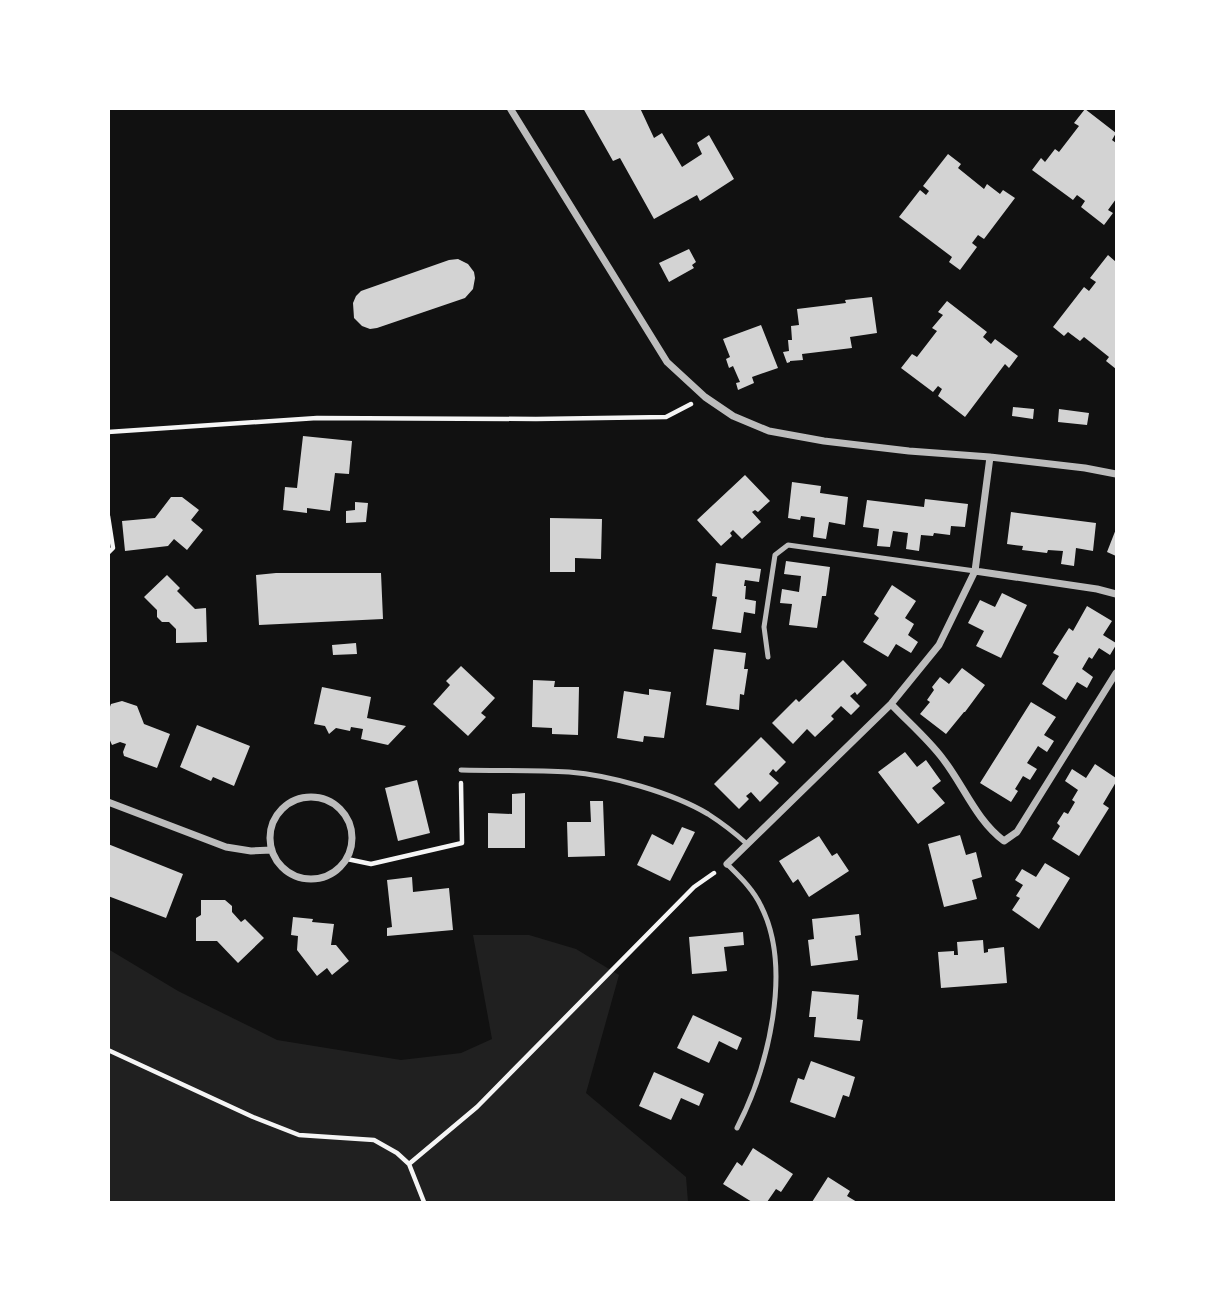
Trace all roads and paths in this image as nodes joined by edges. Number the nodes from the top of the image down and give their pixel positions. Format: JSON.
{"nodes":[{"id":1,"x":510,"y":108,"type":"edge"},
{"id":2,"x":705,"y":397,"type":"junction"},
{"id":3,"x":108,"y":432,"type":"edge"},
{"id":4,"x":990,"y":457,"type":"junction"},
{"id":5,"x":1116,"y":474,"type":"edge"},
{"id":6,"x":108,"y":516,"type":"edge"},
{"id":7,"x":108,"y":553,"type":"edge"},
{"id":8,"x":975,"y":571,"type":"junction"},
{"id":9,"x":1116,"y":594,"type":"edge"},
{"id":10,"x":768,"y":657,"type":"dead end"},
{"id":11,"x":1116,"y":673,"type":"edge"},
{"id":12,"x":891,"y":704,"type":"junction"},
{"id":13,"x":461,"y":770,"type":"joint"},
{"id":14,"x":108,"y":802,"type":"edge"},
{"id":15,"x":747,"y":844,"type":"junction"},
{"id":16,"x":272,"y":850,"type":"junction"},
{"id":17,"x":347,"y":859,"type":"junction"},
{"id":18,"x":727,"y":864,"type":"junction"},
{"id":19,"x":108,"y":1050,"type":"edge"},
{"id":20,"x":737,"y":1128,"type":"dead end"},
{"id":21,"x":409,"y":1164,"type":"junction"},
{"id":22,"x":424,"y":1202,"type":"edge"}],
"edges":[{"from":1,"to":2,"type":"street"},
{"from":2,"to":3,"type":"path"},
{"from":2,"to":4,"type":"street"},
{"from":4,"to":5,"type":"street"},
{"from":4,"to":8,"type":"street"},
{"from":6,"to":7,"type":"path"},
{"from":8,"to":9,"type":"street"},
{"from":8,"to":10,"type":"lane"},
{"from":8,"to":12,"type":"street"},
{"from":11,"to":12,"type":"street"},
{"from":12,"to":15,"type":"street"},
{"from":13,"to":15,"type":"lane"},
{"from":13,"to":17,"type":"path"},
{"from":14,"to":16,"type":"street"},
{"from":15,"to":18,"type":"street"},
{"from":16,"to":17,"type":"street"},
{"from":16,"to":17,"type":"street"},
{"from":18,"to":20,"type":"lane"},
{"from":18,"to":21,"type":"path"},
{"from":19,"to":21,"type":"path"},
{"from":21,"to":22,"type":"path"}]}
